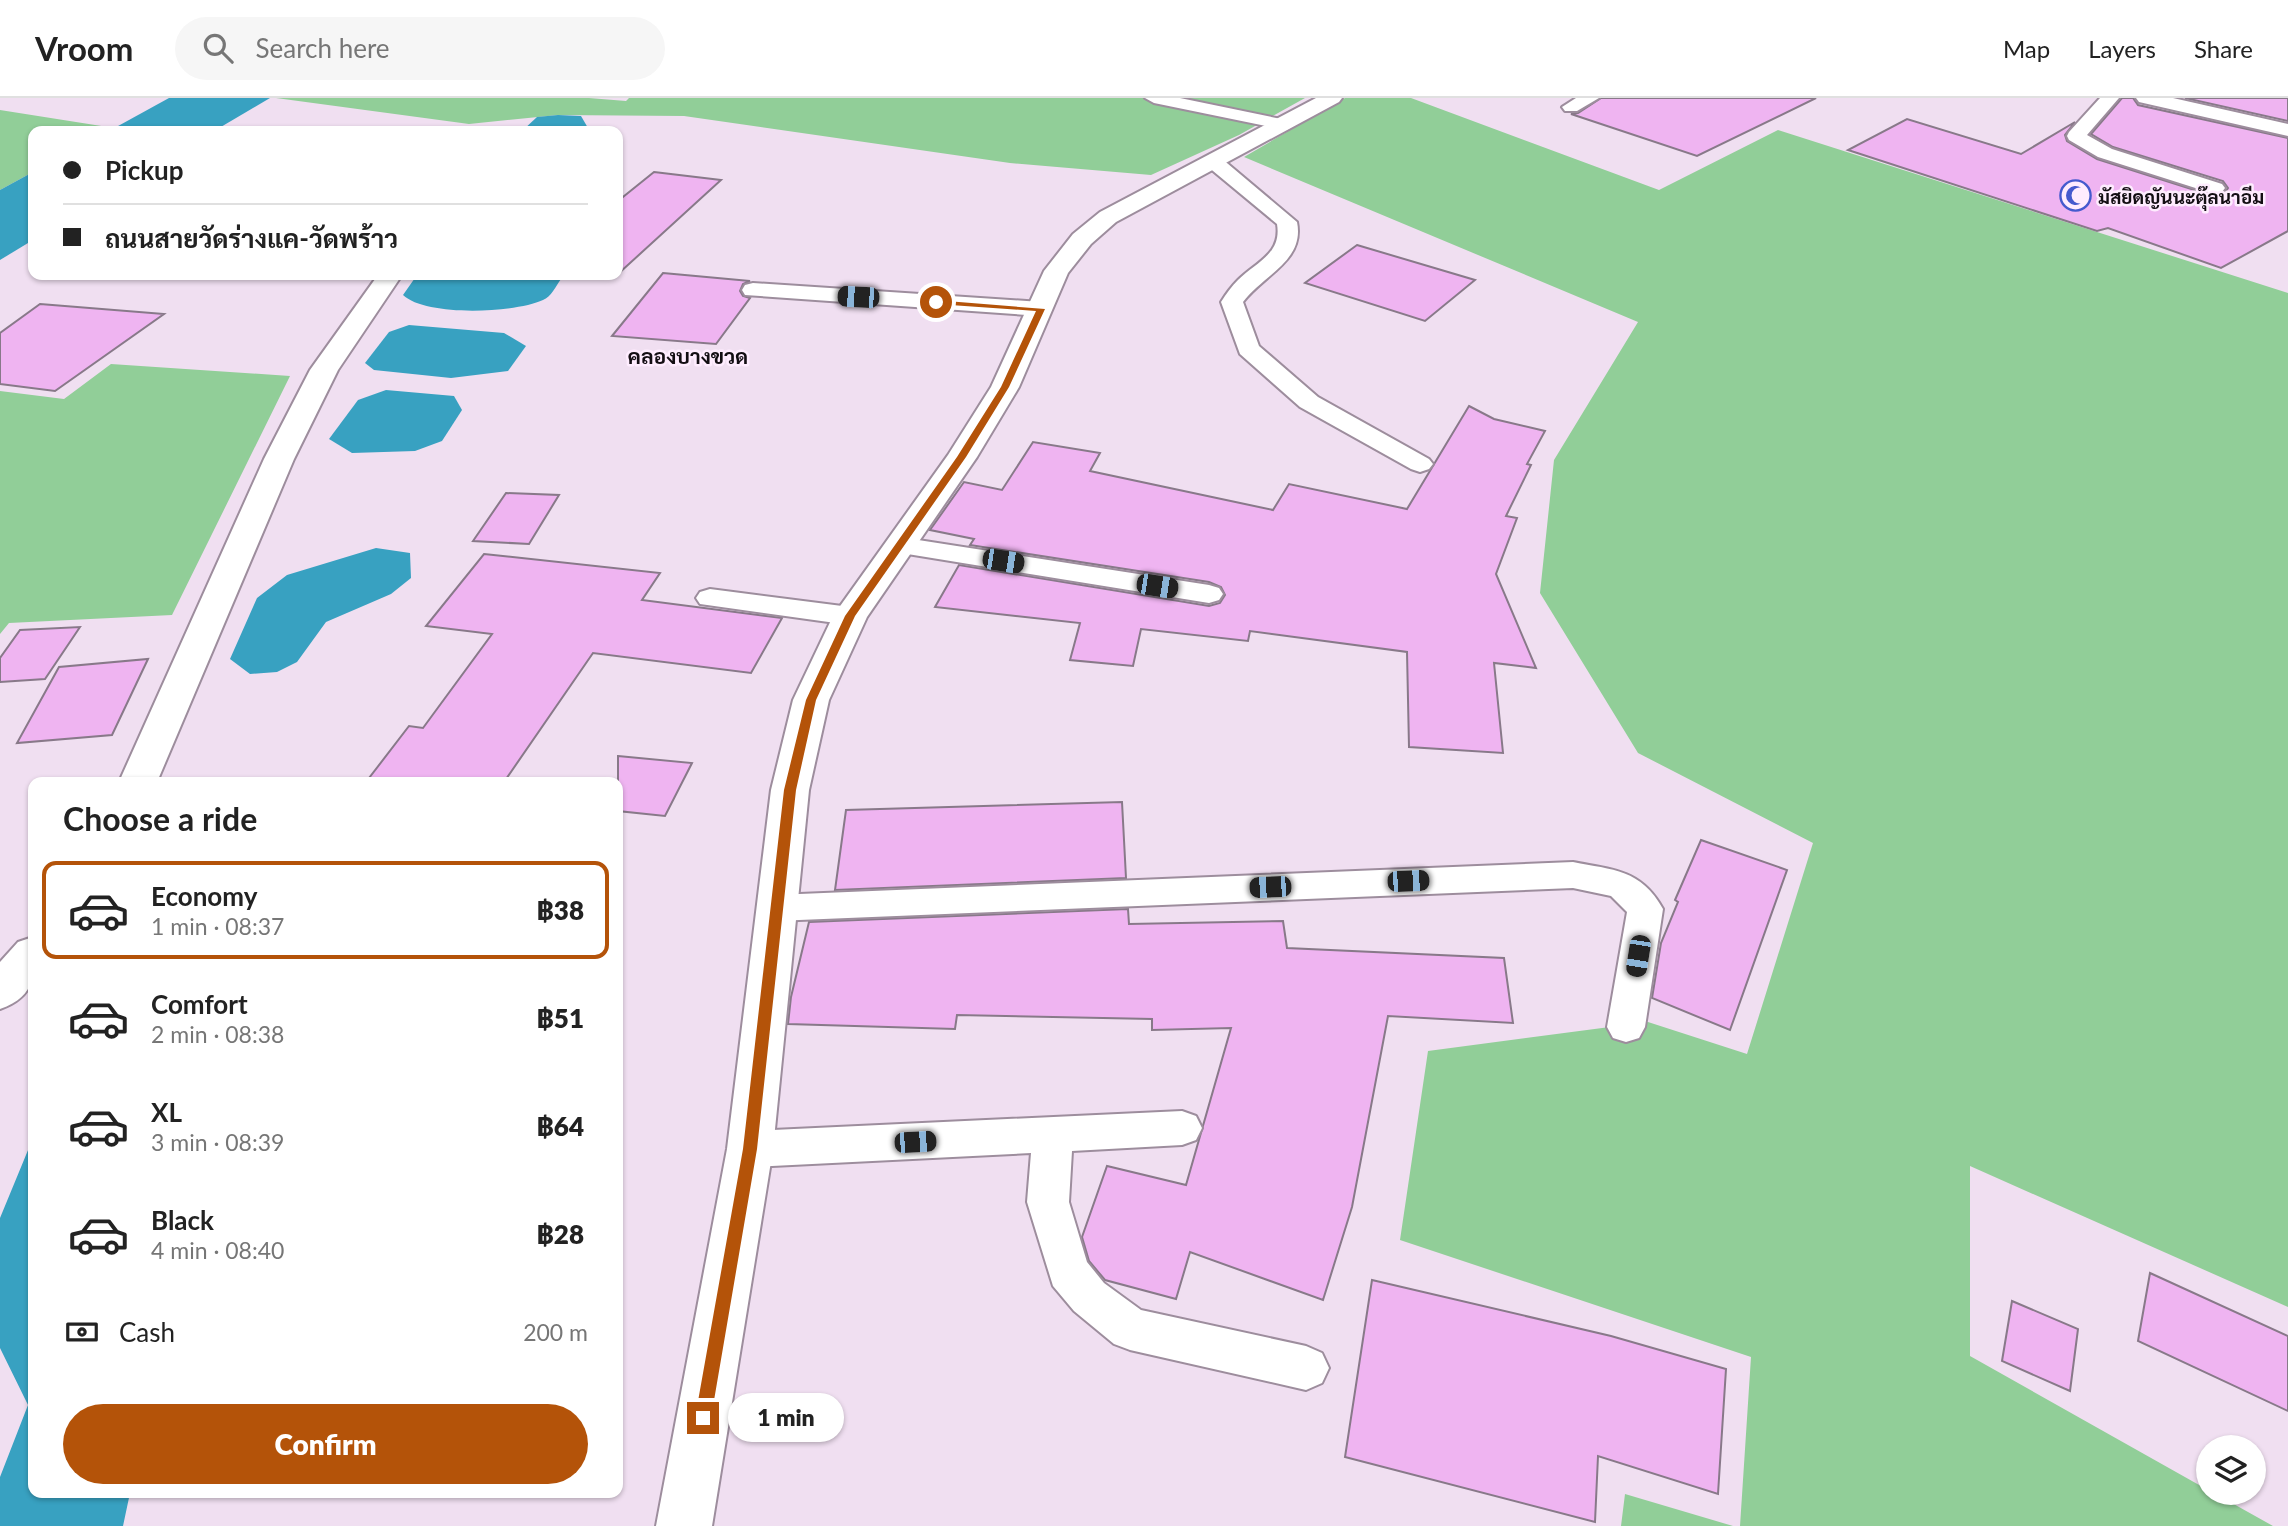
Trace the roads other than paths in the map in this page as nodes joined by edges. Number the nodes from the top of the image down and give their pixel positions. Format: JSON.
{"nodes":[{"id":1,"x":1154,"y":98,"type":"edge"},
{"id":2,"x":1332,"y":98,"type":"edge"},
{"id":3,"x":1590,"y":98,"type":"edge"},
{"id":4,"x":2110,"y":98,"type":"edge"},
{"id":5,"x":2146,"y":98,"type":"edge"},
{"id":6,"x":1572,"y":107,"type":"dead end"},
{"id":7,"x":1286,"y":125,"type":"junction"},
{"id":8,"x":2288,"y":130,"type":"edge"},
{"id":9,"x":1214,"y":162,"type":"junction"},
{"id":10,"x":2215,"y":188,"type":"dead end"},
{"id":11,"x":387,"y":280,"type":"edge"},
{"id":12,"x":753,"y":290,"type":"dead end"},
{"id":13,"x":1041,"y":309,"type":"junction"},
{"id":14,"x":1420,"y":464,"type":"dead end"},
{"id":15,"x":900,"y":545,"type":"junction"},
{"id":16,"x":1209,"y":594,"type":"dead end"},
{"id":17,"x":709,"y":598,"type":"dead end"},
{"id":18,"x":850,"y":616,"type":"junction"},
{"id":19,"x":140,"y":777,"type":"edge"},
{"id":20,"x":775,"y":908,"type":"junction"},
{"id":21,"x":28,"y":959,"type":"edge"},
{"id":22,"x":0,"y":992,"type":"edge"},
{"id":23,"x":1626,"y":1027,"type":"dead end"},
{"id":24,"x":1182,"y":1128,"type":"dead end"},
{"id":25,"x":1053,"y":1136,"type":"junction"},
{"id":26,"x":750,"y":1149,"type":"junction"},
{"id":27,"x":1306,"y":1368,"type":"dead end"},
{"id":28,"x":684,"y":1526,"type":"edge"}],
"edges":[{"from":1,"to":7,"type":"lane"},
{"from":2,"to":7,"type":"street"},
{"from":3,"to":6,"type":"lane"},
{"from":4,"to":10,"type":"lane"},
{"from":5,"to":8,"type":"street"},
{"from":7,"to":9,"type":"street"},
{"from":9,"to":13,"type":"street"},
{"from":9,"to":14,"type":"lane"},
{"from":11,"to":19,"type":"street"},
{"from":12,"to":13,"type":"lane"},
{"from":13,"to":15,"type":"street"},
{"from":15,"to":16,"type":"lane"},
{"from":15,"to":18,"type":"street"},
{"from":17,"to":18,"type":"lane"},
{"from":18,"to":20,"type":"street"},
{"from":20,"to":23,"type":"lane"},
{"from":20,"to":26,"type":"street"},
{"from":21,"to":22,"type":"street"},
{"from":24,"to":25,"type":"lane"},
{"from":25,"to":26,"type":"lane"},
{"from":25,"to":27,"type":"lane"},
{"from":26,"to":28,"type":"street"}]}
